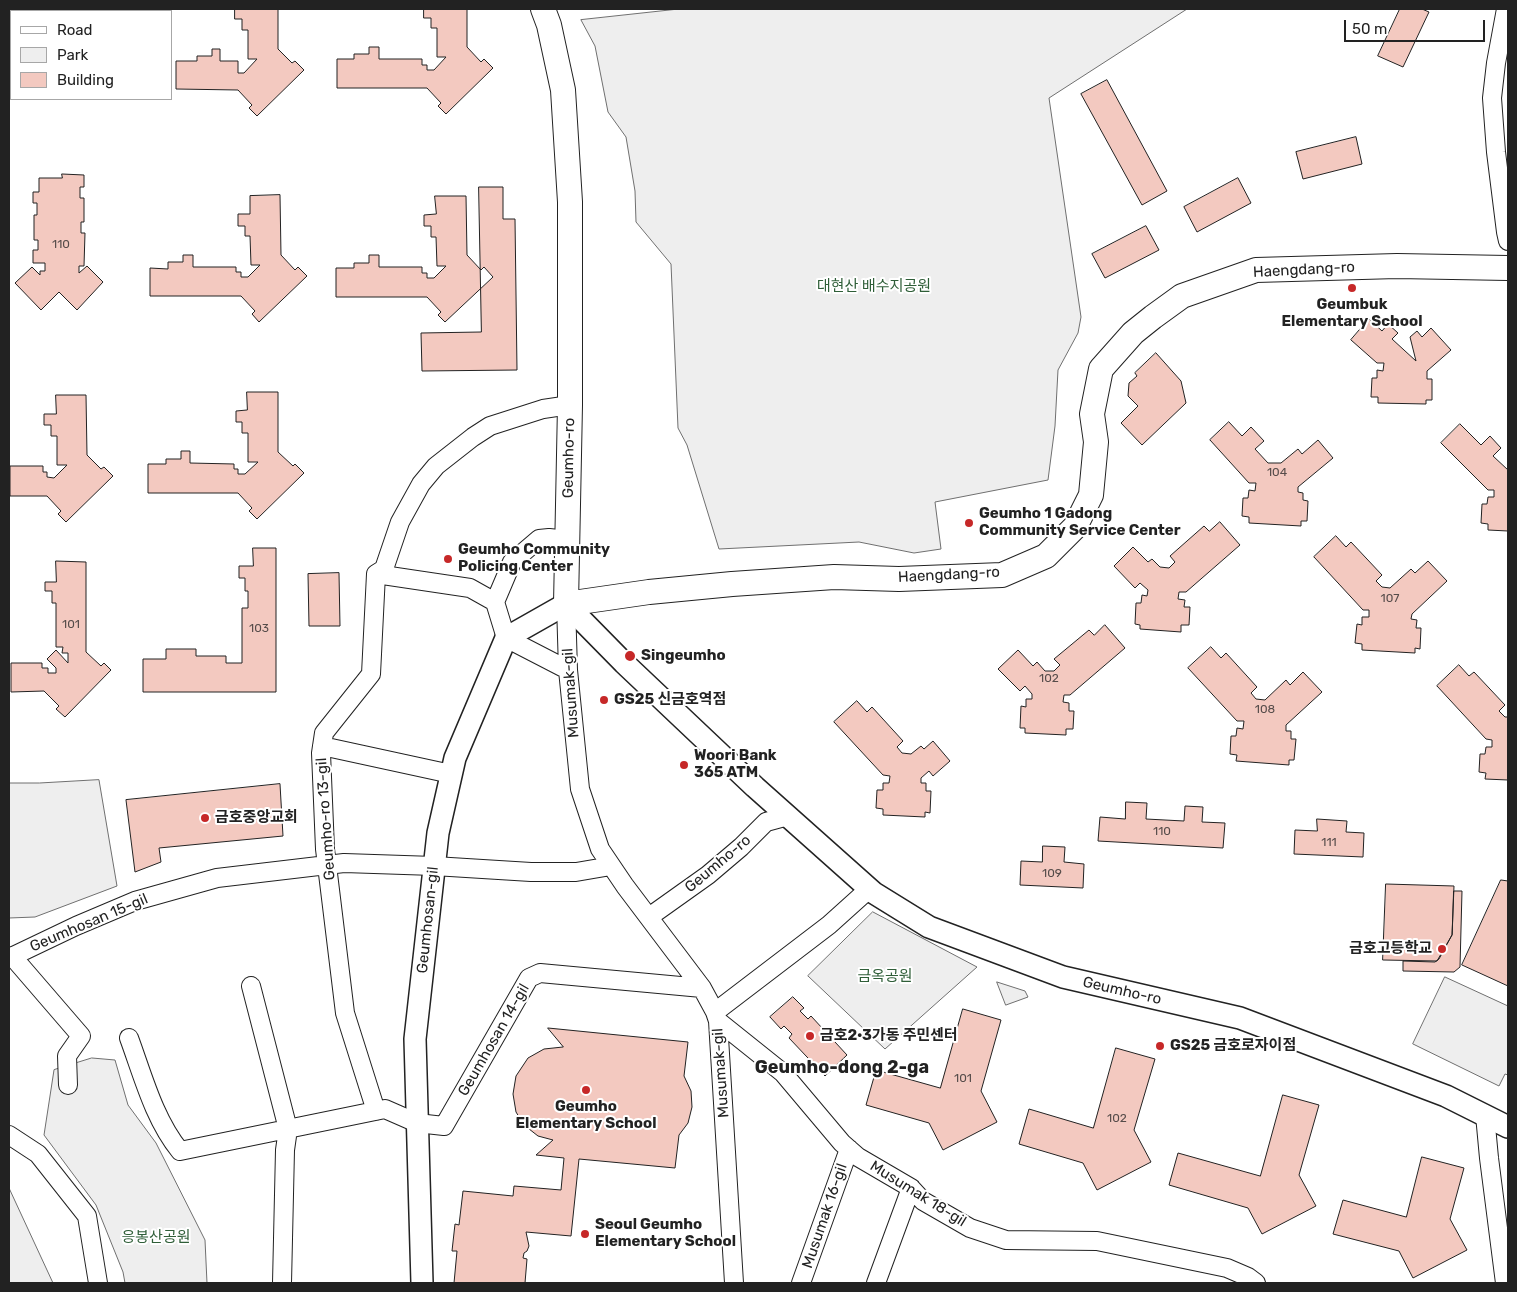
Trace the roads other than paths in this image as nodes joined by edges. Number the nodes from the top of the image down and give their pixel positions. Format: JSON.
{"nodes":[{"id":1,"x":1506,"y":9,"type":"edge"},
{"id":2,"x":547,"y":11,"type":"edge"},
{"id":3,"x":1503,"y":169,"type":"edge"},
{"id":4,"x":1508,"y":241,"type":"edge"},
{"id":5,"x":1508,"y":268,"type":"edge"},
{"id":6,"x":570,"y":405,"type":"junction"},
{"id":7,"x":568,"y":540,"type":"junction"},
{"id":8,"x":376,"y":574,"type":"junction"},
{"id":9,"x":495,"y":602,"type":"junction"},
{"id":10,"x":566,"y":604,"type":"junction"},
{"id":11,"x":506,"y":638,"type":"junction"},
{"id":12,"x":568,"y":670,"type":"junction"},
{"id":13,"x":322,"y":746,"type":"junction"},
{"id":14,"x":451,"y":774,"type":"junction"},
{"id":15,"x":788,"y":816,"type":"junction"},
{"id":16,"x":327,"y":864,"type":"junction"},
{"id":17,"x":434,"y":866,"type":"junction"},
{"id":18,"x":611,"y":866,"type":"junction"},
{"id":19,"x":869,"y":889,"type":"junction"},
{"id":20,"x":649,"y":917,"type":"junction"},
{"id":21,"x":10,"y":957,"type":"edge"},
{"id":22,"x":251,"y":986,"type":"dead end"},
{"id":23,"x":702,"y":988,"type":"junction"},
{"id":24,"x":716,"y":1016,"type":"junction"},
{"id":25,"x":129,"y":1038,"type":"dead end"},
{"id":26,"x":68,"y":1085,"type":"dead end"},
{"id":27,"x":376,"y":1111,"type":"junction"},
{"id":28,"x":1484,"y":1115,"type":"junction"},
{"id":29,"x":417,"y":1123,"type":"junction"},
{"id":30,"x":1508,"y":1127,"type":"edge"},
{"id":31,"x":288,"y":1129,"type":"junction"},
{"id":32,"x":9,"y":1135,"type":"edge"},
{"id":33,"x":849,"y":1149,"type":"junction"},
{"id":34,"x":911,"y":1188,"type":"junction"},
{"id":35,"x":98,"y":1283,"type":"edge"},
{"id":36,"x":282,"y":1283,"type":"edge"},
{"id":37,"x":422,"y":1283,"type":"edge"},
{"id":38,"x":734,"y":1283,"type":"edge"},
{"id":39,"x":801,"y":1283,"type":"edge"},
{"id":40,"x":876,"y":1283,"type":"edge"},
{"id":41,"x":1256,"y":1283,"type":"edge"},
{"id":42,"x":1505,"y":1283,"type":"edge"}],
"edges":[{"from":1,"to":3,"type":"street"},
{"from":2,"to":6,"type":"main road","name":"Geumho-ro"},
{"from":3,"to":4,"type":"street"},
{"from":5,"to":10,"type":"main road","name":"Haengdang-ro"},
{"from":6,"to":7,"type":"main road","name":"Geumho-ro"},
{"from":6,"to":8,"type":"street"},
{"from":7,"to":9,"type":"street"},
{"from":7,"to":10,"type":"main road","name":"Geumho-ro"},
{"from":8,"to":9,"type":"street"},
{"from":8,"to":13,"type":"street","name":"Geumho-ro 13-gil"},
{"from":9,"to":11,"type":"street"},
{"from":10,"to":11,"type":"street"},
{"from":10,"to":12,"type":"street","name":"Musumak-gil"},
{"from":10,"to":15,"type":"street","name":"Geumho-ro"},
{"from":11,"to":12,"type":"street"},
{"from":11,"to":14,"type":"street","name":"Geumhosan-gil"},
{"from":12,"to":18,"type":"street","name":"Musumak-gil"},
{"from":13,"to":14,"type":"street"},
{"from":13,"to":16,"type":"street","name":"Geumho-ro 13-gil"},
{"from":14,"to":17,"type":"street","name":"Geumhosan-gil"},
{"from":15,"to":19,"type":"street","name":"Geumho-ro"},
{"from":15,"to":20,"type":"street","name":"Geumho-ro"},
{"from":16,"to":17,"type":"street","name":"Geumhosan 15-gil"},
{"from":16,"to":21,"type":"street","name":"Geumhosan 15-gil"},
{"from":16,"to":27,"type":"street","name":"Geumho-ro 13-gil"},
{"from":17,"to":18,"type":"street"},
{"from":17,"to":29,"type":"street","name":"Geumhosan-gil"},
{"from":18,"to":20,"type":"street","name":"Musumak-gil"},
{"from":19,"to":24,"type":"street"},
{"from":19,"to":28,"type":"street","name":"Geumho-ro"},
{"from":20,"to":23,"type":"street","name":"Musumak-gil"},
{"from":21,"to":26,"type":"street","name":"Geumhosan 15-gil"},
{"from":22,"to":31,"type":"street"},
{"from":23,"to":24,"type":"street","name":"Musumak-gil"},
{"from":23,"to":29,"type":"street","name":"Geumhosan 14-gil"},
{"from":24,"to":33,"type":"street","name":"Musumak 18-gil"},
{"from":24,"to":38,"type":"street","name":"Musumak-gil"},
{"from":25,"to":31,"type":"street"},
{"from":27,"to":29,"type":"street"},
{"from":27,"to":31,"type":"street"},
{"from":28,"to":30,"type":"street","name":"Geumho-ro"},
{"from":28,"to":42,"type":"street"},
{"from":29,"to":37,"type":"street","name":"Geumhosan-gil"},
{"from":31,"to":36,"type":"street"},
{"from":32,"to":35,"type":"street"},
{"from":33,"to":34,"type":"street","name":"Musumak 18-gil"},
{"from":33,"to":39,"type":"street","name":"Musumak 16-gil"},
{"from":34,"to":40,"type":"street"},
{"from":34,"to":41,"type":"street","name":"Musumak 18-gil"}]}
